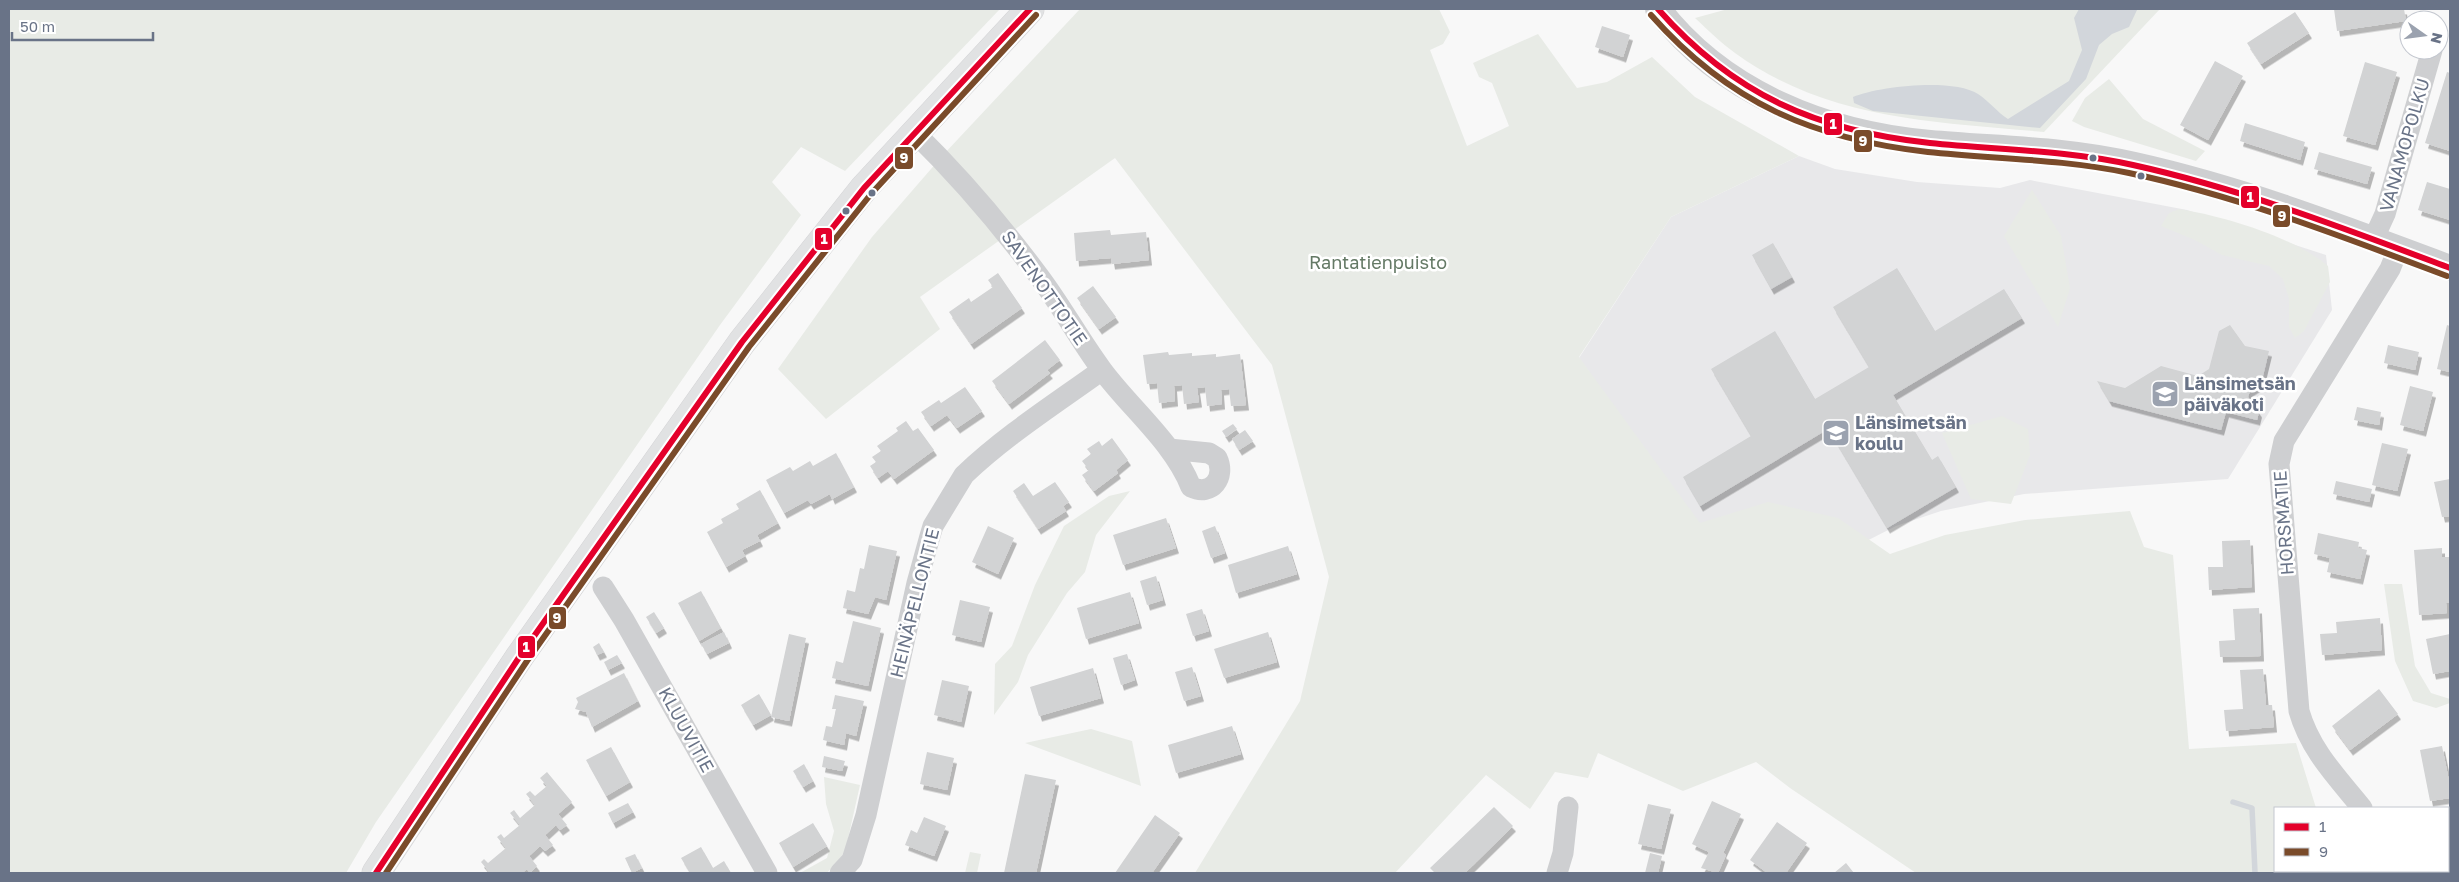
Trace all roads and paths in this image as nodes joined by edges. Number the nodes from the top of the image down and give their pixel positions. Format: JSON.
{"nodes":[{"id":1,"x":1030,"y":9,"type":"edge"},
{"id":2,"x":1658,"y":9,"type":"edge"},
{"id":3,"x":2429,"y":60,"type":"edge"},
{"id":4,"x":914,"y":132,"type":"junction"},
{"id":5,"x":2374,"y":238,"type":"junction"},
{"id":6,"x":2398,"y":249,"type":"junction"},
{"id":7,"x":2450,"y":268,"type":"edge"},
{"id":8,"x":1102,"y":370,"type":"junction"},
{"id":9,"x":1169,"y":450,"type":"dead end"},
{"id":10,"x":603,"y":588,"type":"dead end"},
{"id":11,"x":1568,"y":807,"type":"dead end"},
{"id":12,"x":2361,"y":807,"type":"edge"},
{"id":13,"x":376,"y":873,"type":"edge"},
{"id":14,"x":767,"y":873,"type":"edge"},
{"id":15,"x":840,"y":873,"type":"edge"},
{"id":16,"x":1557,"y":873,"type":"edge"}],
"edges":[{"from":1,"to":4,"type":"main road"},
{"from":2,"to":5,"type":"street"},
{"from":3,"to":5,"type":"street","name":"VANAMOPOLKU"},
{"from":4,"to":8,"type":"street","name":"SAVENOTTOTIE"},
{"from":4,"to":13,"type":"main road"},
{"from":5,"to":6,"type":"street"},
{"from":6,"to":7,"type":"street"},
{"from":6,"to":12,"type":"street","name":"HORSMATIE"},
{"from":8,"to":9,"type":"street","name":"SAVENOTTOTIE"},
{"from":8,"to":15,"type":"street","name":"HEINÄPELLONTIE"},
{"from":10,"to":14,"type":"street","name":"KLUUVITIE"},
{"from":11,"to":16,"type":"street"}]}
